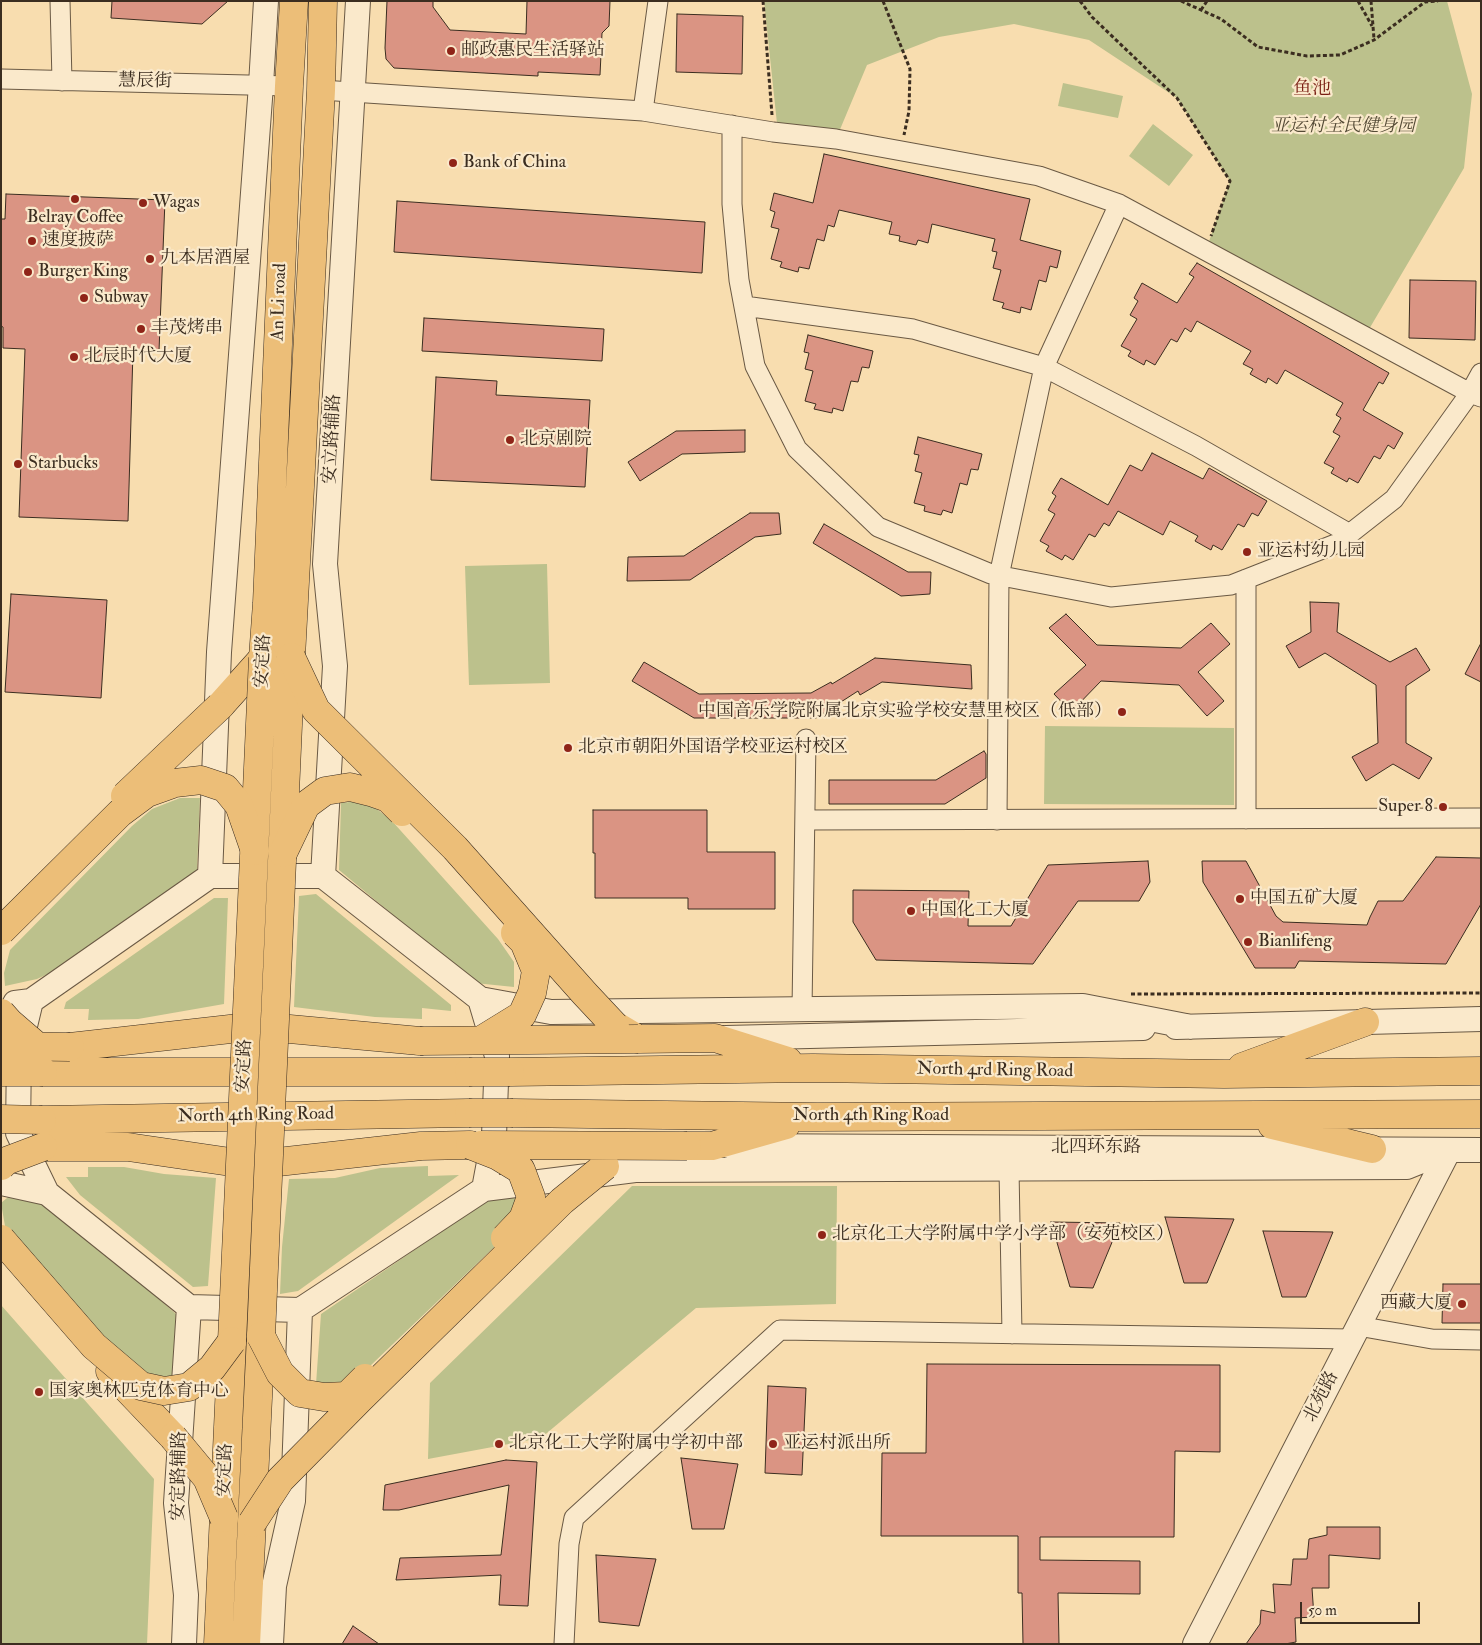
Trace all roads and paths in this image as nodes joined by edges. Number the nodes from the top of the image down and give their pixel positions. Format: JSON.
{"nodes":[{"id":1,"x":60,"y":1,"type":"edge"},
{"id":2,"x":266,"y":1,"type":"edge"},
{"id":3,"x":294,"y":1,"type":"edge"},
{"id":4,"x":323,"y":1,"type":"edge"},
{"id":5,"x":358,"y":1,"type":"edge"},
{"id":6,"x":658,"y":1,"type":"edge"},
{"id":7,"x":763,"y":1,"type":"edge"},
{"id":8,"x":883,"y":1,"type":"edge"},
{"id":9,"x":1080,"y":1,"type":"edge"},
{"id":10,"x":1181,"y":1,"type":"edge"},
{"id":11,"x":1207,"y":1,"type":"edge"},
{"id":12,"x":1358,"y":1,"type":"edge"},
{"id":13,"x":1371,"y":1,"type":"edge"},
{"id":14,"x":1438,"y":1,"type":"edge"},
{"id":15,"x":1201,"y":10,"type":"junction"},
{"id":16,"x":1373,"y":29,"type":"junction"},
{"id":17,"x":1374,"y":40,"type":"junction"},
{"id":18,"x":1,"y":79,"type":"edge"},
{"id":19,"x":62,"y":81,"type":"junction"},
{"id":20,"x":261,"y":84,"type":"junction"},
{"id":21,"x":289,"y":86,"type":"junction"},
{"id":22,"x":320,"y":90,"type":"junction"},
{"id":23,"x":353,"y":92,"type":"junction"},
{"id":24,"x":643,"y":111,"type":"junction"},
{"id":25,"x":732,"y":126,"type":"junction"},
{"id":26,"x":773,"y":132,"type":"junction"},
{"id":27,"x":900,"y":151,"type":"junction"},
{"id":28,"x":1119,"y":204,"type":"junction"},
{"id":29,"x":1206,"y":250,"type":"junction"},
{"id":30,"x":744,"y":306,"type":"junction"},
{"id":31,"x":1044,"y":367,"type":"junction"},
{"id":32,"x":1481,"y":373,"type":"edge"},
{"id":33,"x":1475,"y":395,"type":"edge"},
{"id":34,"x":1350,"y":534,"type":"junction"},
{"id":35,"x":999,"y":576,"type":"junction"},
{"id":36,"x":1246,"y":579,"type":"junction"},
{"id":37,"x":280,"y":602,"type":"junction"},
{"id":38,"x":290,"y":656,"type":"junction"},
{"id":39,"x":263,"y":658,"type":"junction"},
{"id":40,"x":806,"y":739,"type":"dead end"},
{"id":41,"x":1481,"y":818,"type":"edge"},
{"id":42,"x":1246,"y":819,"type":"junction"},
{"id":43,"x":805,"y":820,"type":"junction"},
{"id":44,"x":997,"y":820,"type":"junction"},
{"id":45,"x":255,"y":851,"type":"junction"},
{"id":46,"x":283,"y":853,"type":"junction"},
{"id":47,"x":210,"y":876,"type":"junction"},
{"id":48,"x":323,"y":876,"type":"junction"},
{"id":49,"x":1,"y":913,"type":"edge"},
{"id":50,"x":1,"y":931,"type":"edge"},
{"id":51,"x":1481,"y":993,"type":"edge"},
{"id":52,"x":1124,"y":994,"type":"dead end"},
{"id":53,"x":480,"y":999,"type":"junction"},
{"id":54,"x":31,"y":1001,"type":"junction"},
{"id":55,"x":1,"y":1005,"type":"edge"},
{"id":56,"x":802,"y":1009,"type":"junction"},
{"id":57,"x":1,"y":1012,"type":"edge"},
{"id":58,"x":1481,"y":1019,"type":"edge"},
{"id":59,"x":1365,"y":1022,"type":"junction"},
{"id":60,"x":1191,"y":1027,"type":"junction"},
{"id":61,"x":715,"y":1038,"type":"junction"},
{"id":62,"x":482,"y":1039,"type":"junction"},
{"id":63,"x":638,"y":1039,"type":"junction"},
{"id":64,"x":1,"y":1046,"type":"edge"},
{"id":65,"x":41,"y":1059,"type":"junction"},
{"id":66,"x":813,"y":1068,"type":"junction"},
{"id":67,"x":1481,"y":1071,"type":"edge"},
{"id":68,"x":1,"y":1072,"type":"edge"},
{"id":69,"x":1224,"y":1074,"type":"junction"},
{"id":70,"x":1481,"y":1114,"type":"edge"},
{"id":71,"x":1229,"y":1115,"type":"junction"},
{"id":72,"x":817,"y":1117,"type":"junction"},
{"id":73,"x":1,"y":1120,"type":"edge"},
{"id":74,"x":470,"y":1145,"type":"junction"},
{"id":75,"x":644,"y":1145,"type":"junction"},
{"id":76,"x":699,"y":1146,"type":"junction"},
{"id":77,"x":1,"y":1147,"type":"edge"},
{"id":78,"x":43,"y":1147,"type":"junction"},
{"id":79,"x":1372,"y":1149,"type":"junction"},
{"id":80,"x":1449,"y":1150,"type":"junction"},
{"id":81,"x":1481,"y":1150,"type":"edge"},
{"id":82,"x":1,"y":1166,"type":"edge"},
{"id":83,"x":1009,"y":1169,"type":"junction"},
{"id":84,"x":1,"y":1183,"type":"edge"},
{"id":85,"x":484,"y":1189,"type":"junction"},
{"id":86,"x":47,"y":1193,"type":"junction"},
{"id":87,"x":1,"y":1239,"type":"edge"},
{"id":88,"x":1,"y":1259,"type":"edge"},
{"id":89,"x":189,"y":1307,"type":"junction"},
{"id":90,"x":300,"y":1310,"type":"junction"},
{"id":91,"x":1355,"y":1332,"type":"junction"},
{"id":92,"x":1012,"y":1334,"type":"junction"},
{"id":93,"x":261,"y":1336,"type":"junction"},
{"id":94,"x":1481,"y":1340,"type":"edge"},
{"id":95,"x":232,"y":1341,"type":"junction"},
{"id":96,"x":224,"y":1518,"type":"junction"},
{"id":97,"x":252,"y":1523,"type":"junction"},
{"id":98,"x":184,"y":1644,"type":"edge"},
{"id":99,"x":218,"y":1644,"type":"edge"},
{"id":100,"x":246,"y":1644,"type":"edge"},
{"id":101,"x":271,"y":1644,"type":"edge"},
{"id":102,"x":564,"y":1644,"type":"edge"},
{"id":103,"x":1195,"y":1644,"type":"edge"}],
"edges":[{"from":1,"to":19,"type":"street"},
{"from":2,"to":20,"type":"street"},
{"from":3,"to":21,"type":"main road","name":"An Li road"},
{"from":4,"to":22,"type":"main road","name":"An Li road"},
{"from":5,"to":23,"type":"street","name":"安立路辅路"},
{"from":6,"to":24,"type":"street"},
{"from":7,"to":26,"type":"path"},
{"from":8,"to":27,"type":"path"},
{"from":9,"to":29,"type":"path"},
{"from":10,"to":15,"type":"path"},
{"from":11,"to":15,"type":"path"},
{"from":12,"to":16,"type":"path"},
{"from":13,"to":16,"type":"path"},
{"from":14,"to":17,"type":"path"},
{"from":15,"to":17,"type":"path"},
{"from":16,"to":17,"type":"path"},
{"from":18,"to":19,"type":"street","name":"慧辰街"},
{"from":19,"to":20,"type":"street","name":"慧辰街"},
{"from":20,"to":21,"type":"street","name":"慧辰街"},
{"from":20,"to":47,"type":"street"},
{"from":21,"to":37,"type":"main road","name":"An Li road"},
{"from":22,"to":23,"type":"street"},
{"from":22,"to":37,"type":"main road","name":"An Li road"},
{"from":23,"to":24,"type":"street"},
{"from":23,"to":48,"type":"street","name":"安立路辅路"},
{"from":24,"to":25,"type":"street"},
{"from":25,"to":26,"type":"street"},
{"from":25,"to":30,"type":"street"},
{"from":26,"to":27,"type":"street"},
{"from":27,"to":28,"type":"street"},
{"from":28,"to":29,"type":"street"},
{"from":28,"to":31,"type":"street"},
{"from":29,"to":33,"type":"street"},
{"from":30,"to":31,"type":"street"},
{"from":30,"to":35,"type":"street"},
{"from":31,"to":34,"type":"street"},
{"from":31,"to":35,"type":"street"},
{"from":32,"to":33,"type":"street"},
{"from":33,"to":34,"type":"street"},
{"from":34,"to":36,"type":"street"},
{"from":35,"to":36,"type":"street"},
{"from":35,"to":44,"type":"street"},
{"from":36,"to":42,"type":"street"},
{"from":37,"to":38,"type":"main road","name":"安定路"},
{"from":37,"to":39,"type":"main road","name":"安定路"},
{"from":38,"to":46,"type":"main road","name":"安定路","bridge":true},
{"from":38,"to":63,"type":"main road","bridge":true},
{"from":39,"to":45,"type":"main road","name":"安定路","bridge":true},
{"from":39,"to":49,"type":"main road","bridge":true},
{"from":40,"to":43,"type":"street"},
{"from":41,"to":42,"type":"street"},
{"from":42,"to":44,"type":"street"},
{"from":43,"to":44,"type":"street"},
{"from":43,"to":56,"type":"street"},
{"from":45,"to":50,"type":"main road","bridge":true},
{"from":45,"to":95,"type":"main road","name":"安定路","bridge":true},
{"from":46,"to":62,"type":"main road","bridge":true},
{"from":46,"to":93,"type":"main road","name":"安定路","bridge":true},
{"from":47,"to":48,"type":"street"},
{"from":47,"to":54,"type":"street"},
{"from":48,"to":53,"type":"street"},
{"from":51,"to":52,"type":"path"},
{"from":53,"to":56,"type":"street"},
{"from":53,"to":85,"type":"street"},
{"from":54,"to":55,"type":"street"},
{"from":54,"to":86,"type":"street"},
{"from":56,"to":60,"type":"street"},
{"from":57,"to":65,"type":"main road","bridge":true},
{"from":58,"to":59,"type":"street"},
{"from":59,"to":60,"type":"street"},
{"from":59,"to":69,"type":"main road"},
{"from":60,"to":61,"type":"street"},
{"from":61,"to":63,"type":"main road"},
{"from":61,"to":66,"type":"main road"},
{"from":62,"to":63,"type":"main road","bridge":true},
{"from":62,"to":65,"type":"main road","bridge":true},
{"from":64,"to":65,"type":"main road","bridge":true},
{"from":65,"to":66,"type":"main road","name":"North 4rd Ring Road","bridge":true},
{"from":65,"to":68,"type":"main road","bridge":true},
{"from":66,"to":69,"type":"main road","name":"North 4rd Ring Road"},
{"from":67,"to":69,"type":"main road","name":"North 4rd Ring Road"},
{"from":70,"to":71,"type":"main road"},
{"from":71,"to":72,"type":"main road","name":"North 4th Ring Road"},
{"from":71,"to":79,"type":"main road"},
{"from":72,"to":73,"type":"main road","name":"North 4th Ring Road","bridge":true},
{"from":72,"to":76,"type":"main road"},
{"from":74,"to":75,"type":"main road","bridge":true},
{"from":74,"to":78,"type":"main road"},
{"from":74,"to":93,"type":"main road","bridge":true},
{"from":75,"to":76,"type":"main road","bridge":true},
{"from":75,"to":97,"type":"main road","bridge":true},
{"from":76,"to":79,"type":"street","name":"北四环东路"},
{"from":77,"to":78,"type":"main road"},
{"from":78,"to":82,"type":"main road","bridge":true},
{"from":79,"to":80,"type":"street","name":"北四环东路"},
{"from":80,"to":81,"type":"street","name":"北四环东路"},
{"from":80,"to":83,"type":"street"},
{"from":80,"to":91,"type":"street","name":"北苑路"},
{"from":83,"to":85,"type":"street"},
{"from":83,"to":92,"type":"street"},
{"from":84,"to":86,"type":"street"},
{"from":85,"to":90,"type":"street"},
{"from":86,"to":89,"type":"street"},
{"from":87,"to":95,"type":"main road","bridge":true},
{"from":88,"to":96,"type":"main road","bridge":true},
{"from":89,"to":90,"type":"street"},
{"from":89,"to":98,"type":"street","name":"安定路辅路"},
{"from":90,"to":101,"type":"street"},
{"from":91,"to":92,"type":"street"},
{"from":91,"to":94,"type":"street"},
{"from":91,"to":103,"type":"street","name":"北苑路"},
{"from":92,"to":102,"type":"street"},
{"from":93,"to":97,"type":"main road","name":"安定路","bridge":true},
{"from":95,"to":96,"type":"main road","name":"安定路","bridge":true},
{"from":96,"to":99,"type":"main road","name":"安定路"},
{"from":97,"to":100,"type":"main road","name":"安定路"}]}
